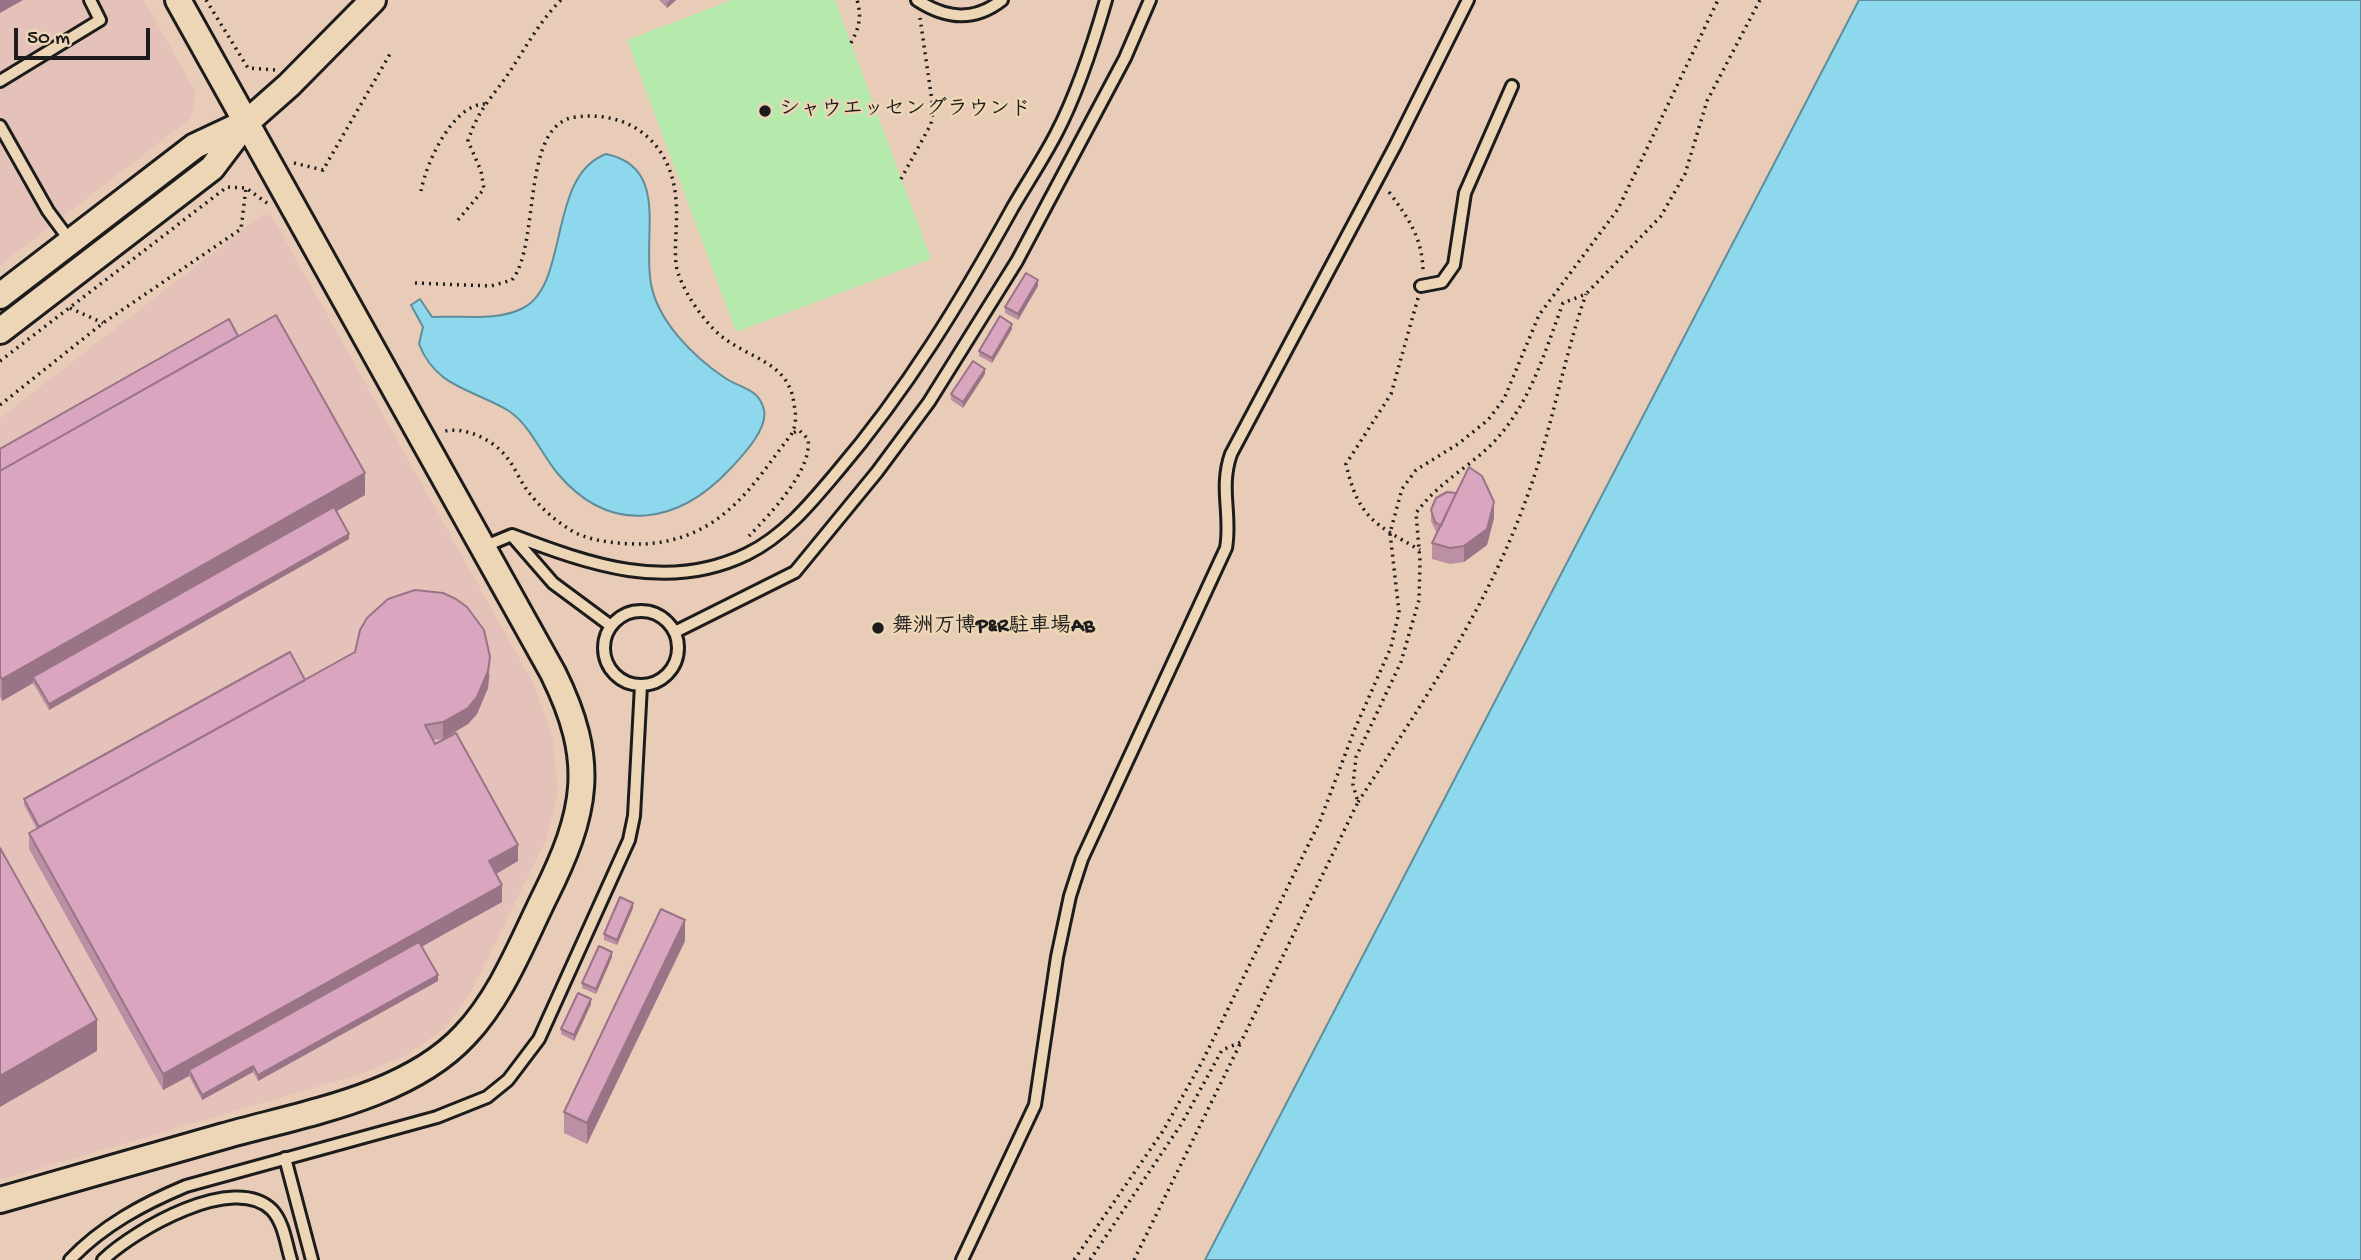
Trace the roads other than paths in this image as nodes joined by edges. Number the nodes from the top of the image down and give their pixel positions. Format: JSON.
{"nodes":[{"id":1,"x":90,"y":0,"type":"edge"},
{"id":2,"x":177,"y":0,"type":"edge"},
{"id":3,"x":373,"y":0,"type":"edge"},
{"id":4,"x":1002,"y":0,"type":"edge"},
{"id":5,"x":1106,"y":0,"type":"edge"},
{"id":6,"x":1150,"y":0,"type":"edge"},
{"id":7,"x":1468,"y":0,"type":"edge"},
{"id":8,"x":917,"y":1,"type":"edge"},
{"id":9,"x":0,"y":81,"type":"edge"},
{"id":10,"x":1512,"y":86,"type":"dead end"},
{"id":11,"x":246,"y":122,"type":"junction"},
{"id":12,"x":0,"y":126,"type":"edge"},
{"id":13,"x":71,"y":242,"type":"junction"},
{"id":14,"x":1421,"y":286,"type":"road end"},
{"id":15,"x":0,"y":296,"type":"edge"},
{"id":16,"x":0,"y":331,"type":"edge"},
{"id":17,"x":512,"y":535,"type":"junction"},
{"id":18,"x":483,"y":547,"type":"junction"},
{"id":19,"x":611,"y":626,"type":"junction"},
{"id":20,"x":675,"y":632,"type":"junction"},
{"id":21,"x":641,"y":685,"type":"junction"},
{"id":22,"x":285,"y":1158,"type":"junction"},
{"id":23,"x":0,"y":1200,"type":"edge"},
{"id":24,"x":70,"y":1260,"type":"edge"},
{"id":25,"x":103,"y":1260,"type":"edge"},
{"id":26,"x":291,"y":1260,"type":"edge"},
{"id":27,"x":312,"y":1260,"type":"edge"},
{"id":28,"x":962,"y":1260,"type":"edge"}],
"edges":[{"from":1,"to":9,"type":"lane"},
{"from":2,"to":11,"type":"street"},
{"from":3,"to":11,"type":"street"},
{"from":4,"to":8,"type":"lane"},
{"from":5,"to":17,"type":"lane"},
{"from":6,"to":20,"type":"lane"},
{"from":7,"to":28,"type":"lane"},
{"from":10,"to":14,"type":"lane"},
{"from":11,"to":13,"type":"street"},
{"from":11,"to":16,"type":"street"},
{"from":11,"to":18,"type":"street"},
{"from":12,"to":13,"type":"lane"},
{"from":13,"to":15,"type":"street"},
{"from":17,"to":18,"type":"lane"},
{"from":17,"to":19,"type":"lane"},
{"from":18,"to":23,"type":"street"},
{"from":19,"to":20,"type":"lane"},
{"from":19,"to":21,"type":"lane"},
{"from":20,"to":21,"type":"lane"},
{"from":21,"to":22,"type":"lane"},
{"from":22,"to":24,"type":"lane"},
{"from":22,"to":27,"type":"lane"},
{"from":25,"to":26,"type":"lane"}]}
